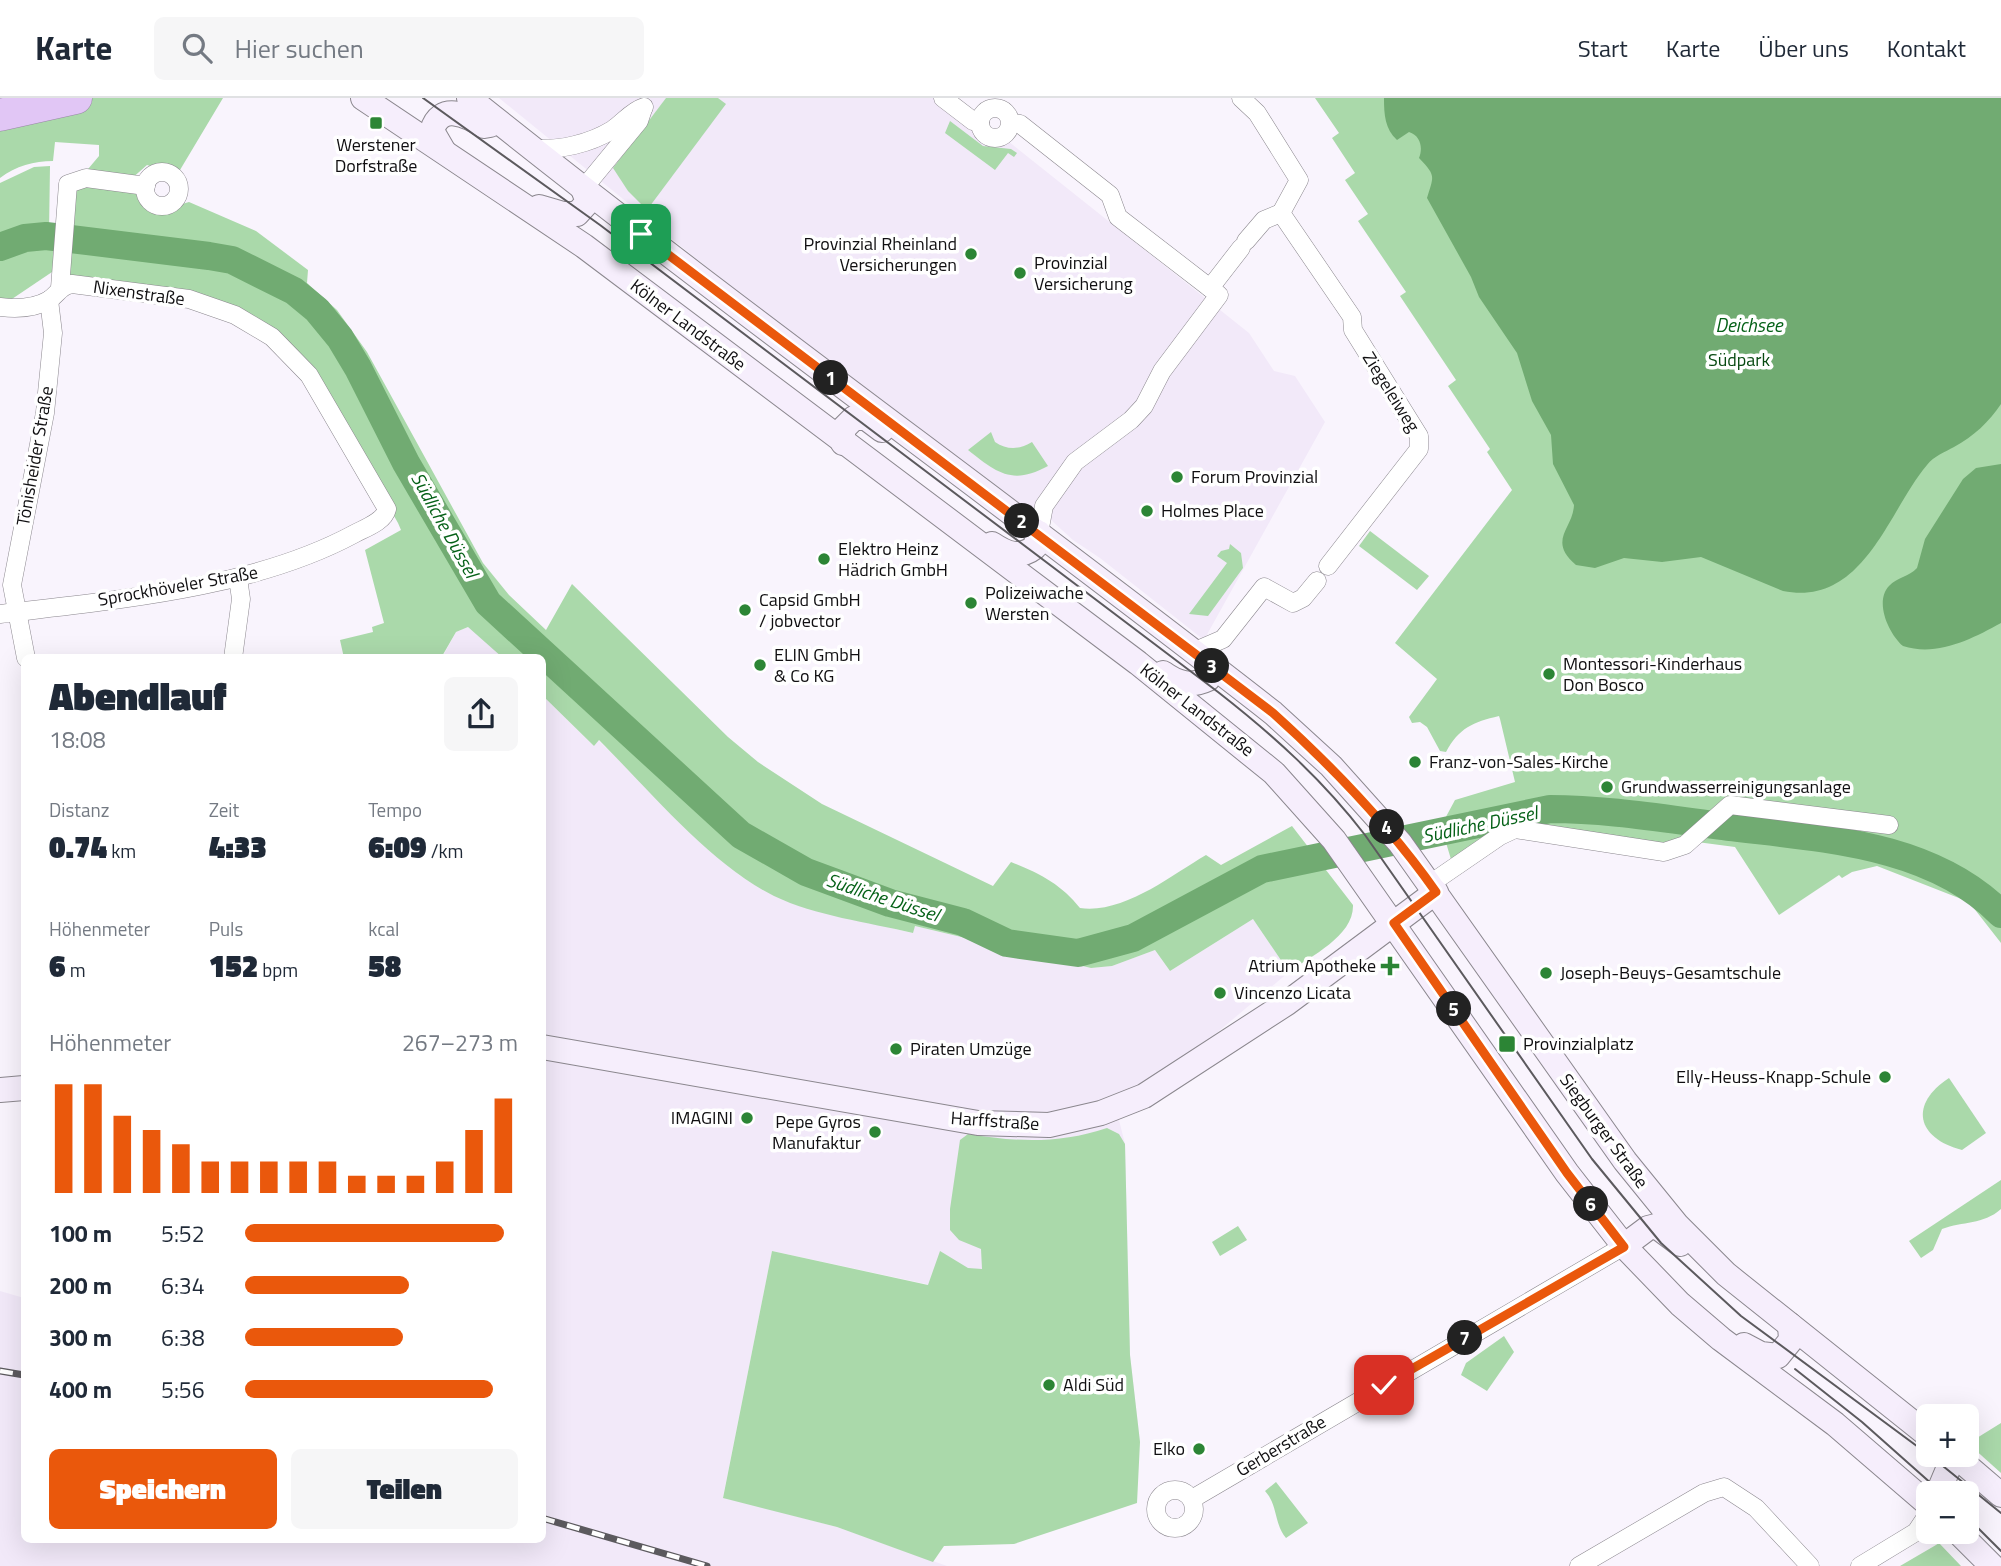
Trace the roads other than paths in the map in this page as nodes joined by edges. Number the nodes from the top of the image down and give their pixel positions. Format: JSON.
{"nodes":[{"id":1,"x":76,"y":98,"type":"edge"},
{"id":2,"x":363,"y":98,"type":"edge"},
{"id":3,"x":469,"y":98,"type":"edge"},
{"id":4,"x":943,"y":98,"type":"edge"},
{"id":5,"x":1241,"y":98,"type":"edge"},
{"id":6,"x":39,"y":102,"type":"edge"},
{"id":7,"x":647,"y":102,"type":"edge"},
{"id":8,"x":996,"y":103,"type":"edge"},
{"id":9,"x":0,"y":115,"type":"edge"},
{"id":10,"x":980,"y":122,"type":"junction"},
{"id":11,"x":501,"y":124,"type":"junction"},
{"id":12,"x":1011,"y":124,"type":"junction"},
{"id":13,"x":534,"y":149,"type":"junction"},
{"id":14,"x":443,"y":150,"type":"junction"},
{"id":15,"x":146,"y":186,"type":"dead end"},
{"id":16,"x":583,"y":189,"type":"junction"},
{"id":17,"x":531,"y":208,"type":"junction"},
{"id":18,"x":1280,"y":213,"type":"junction"},
{"id":19,"x":1214,"y":292,"type":"junction"},
{"id":20,"x":55,"y":294,"type":"junction"},
{"id":21,"x":0,"y":307,"type":"edge"},
{"id":22,"x":843,"y":443,"type":"junction"},
{"id":23,"x":917,"y":443,"type":"junction"},
{"id":24,"x":1044,"y":506,"type":"junction"},
{"id":25,"x":1007,"y":511,"type":"junction"},
{"id":26,"x":385,"y":514,"type":"joint"},
{"id":27,"x":1038,"y":533,"type":"junction"},
{"id":28,"x":964,"y":534,"type":"junction"},
{"id":29,"x":1328,"y":566,"type":"dead end"},
{"id":30,"x":238,"y":578,"type":"junction"},
{"id":31,"x":1317,"y":581,"type":"dead end"},
{"id":32,"x":9,"y":613,"type":"edge"},
{"id":33,"x":1223,"y":639,"type":"junction"},
{"id":34,"x":1193,"y":652,"type":"junction"},
{"id":35,"x":24,"y":654,"type":"edge"},
{"id":36,"x":234,"y":654,"type":"edge"},
{"id":37,"x":1138,"y":663,"type":"junction"},
{"id":38,"x":1213,"y":667,"type":"junction"},
{"id":39,"x":1889,"y":825,"type":"dead end"},
{"id":40,"x":1433,"y":888,"type":"junction"},
{"id":41,"x":1394,"y":923,"type":"junction"},
{"id":42,"x":546,"y":1048,"type":"edge"},
{"id":43,"x":21,"y":1088,"type":"edge"},
{"id":44,"x":0,"y":1090,"type":"edge"},
{"id":45,"x":1624,"y":1247,"type":"junction"},
{"id":46,"x":1701,"y":1250,"type":"junction"},
{"id":47,"x":1790,"y":1325,"type":"junction"},
{"id":48,"x":1721,"y":1339,"type":"junction"},
{"id":49,"x":1916,"y":1425,"type":"edge"},
{"id":50,"x":1968,"y":1467,"type":"edge"},
{"id":51,"x":1916,"y":1494,"type":"edge"},
{"id":52,"x":2001,"y":1495,"type":"edge"},
{"id":53,"x":1192,"y":1499,"type":"dead end"},
{"id":54,"x":1916,"y":1532,"type":"edge"},
{"id":55,"x":1970,"y":1544,"type":"edge"},
{"id":56,"x":1579,"y":1566,"type":"edge"},
{"id":57,"x":1810,"y":1566,"type":"edge"},
{"id":58,"x":1860,"y":1566,"type":"edge"},
{"id":59,"x":1992,"y":1566,"type":"edge"}],
"edges":[{"from":1,"to":6,"type":"highway"},
{"from":2,"to":14,"type":"main road","name":"Kölner Landstraße"},
{"from":3,"to":11,"type":"main road"},
{"from":4,"to":10,"type":"street"},
{"from":5,"to":18,"type":"street"},
{"from":6,"to":9,"type":"highway"},
{"from":7,"to":13,"type":"street"},
{"from":7,"to":16,"type":"street"},
{"from":8,"to":10,"type":"street"},
{"from":8,"to":12,"type":"street"},
{"from":10,"to":12,"type":"street"},
{"from":11,"to":13,"type":"main road"},
{"from":11,"to":14,"type":"main road"},
{"from":12,"to":19,"type":"street"},
{"from":13,"to":16,"type":"main road"},
{"from":14,"to":17,"type":"main road","name":"Kölner Landstraße"},
{"from":15,"to":20,"type":"street","name":"Tönisheider Straße"},
{"from":16,"to":17,"type":"main road","name":"Kölner Landstraße"},
{"from":16,"to":23,"type":"main road"},
{"from":17,"to":22,"type":"main road","name":"Kölner Landstraße"},
{"from":18,"to":19,"type":"street"},
{"from":18,"to":29,"type":"street","name":"Ziegeleiweg"},
{"from":19,"to":24,"type":"street"},
{"from":20,"to":21,"type":"street","name":"Nixenstraße"},
{"from":20,"to":26,"type":"street","name":"Nixenstraße"},
{"from":20,"to":32,"type":"street","name":"Tönisheider Straße"},
{"from":22,"to":23,"type":"main road"},
{"from":22,"to":28,"type":"main road","name":"Kölner Landstraße"},
{"from":23,"to":25,"type":"main road"},
{"from":24,"to":25,"type":"street"},
{"from":24,"to":27,"type":"street"},
{"from":25,"to":27,"type":"main road"},
{"from":26,"to":30,"type":"street","name":"Sprockhöveler Straße"},
{"from":27,"to":28,"type":"main road","name":"Kölner Landstraße"},
{"from":27,"to":34,"type":"main road"},
{"from":28,"to":37,"type":"main road","name":"Kölner Landstraße"},
{"from":30,"to":32,"type":"street","name":"Sprockhöveler Straße"},
{"from":30,"to":36,"type":"street"},
{"from":31,"to":33,"type":"street"},
{"from":32,"to":35,"type":"street","name":"Tönisheider Straße"},
{"from":33,"to":34,"type":"street"},
{"from":33,"to":38,"type":"street"},
{"from":34,"to":38,"type":"main road"},
{"from":37,"to":38,"type":"main road"},
{"from":37,"to":41,"type":"main road","name":"Kölner Landstraße"},
{"from":38,"to":40,"type":"main road"},
{"from":39,"to":40,"type":"street"},
{"from":40,"to":41,"type":"main road"},
{"from":40,"to":46,"type":"main road","name":"Siegburger Straße"},
{"from":41,"to":42,"type":"main road","name":"Harffstraße"},
{"from":41,"to":45,"type":"main road"},
{"from":43,"to":44,"type":"main road"},
{"from":45,"to":46,"type":"main road","name":"Siegburger Straße"},
{"from":45,"to":48,"type":"main road"},
{"from":45,"to":53,"type":"street","name":"Gerberstraße"},
{"from":46,"to":47,"type":"main road","name":"Siegburger Straße"},
{"from":47,"to":48,"type":"main road"},
{"from":47,"to":49,"type":"main road","name":"Siegburger Straße"},
{"from":48,"to":51,"type":"main road"},
{"from":50,"to":52,"type":"main road"},
{"from":54,"to":58,"type":"street"},
{"from":55,"to":59,"type":"main road"},
{"from":56,"to":57,"type":"street"}]}
